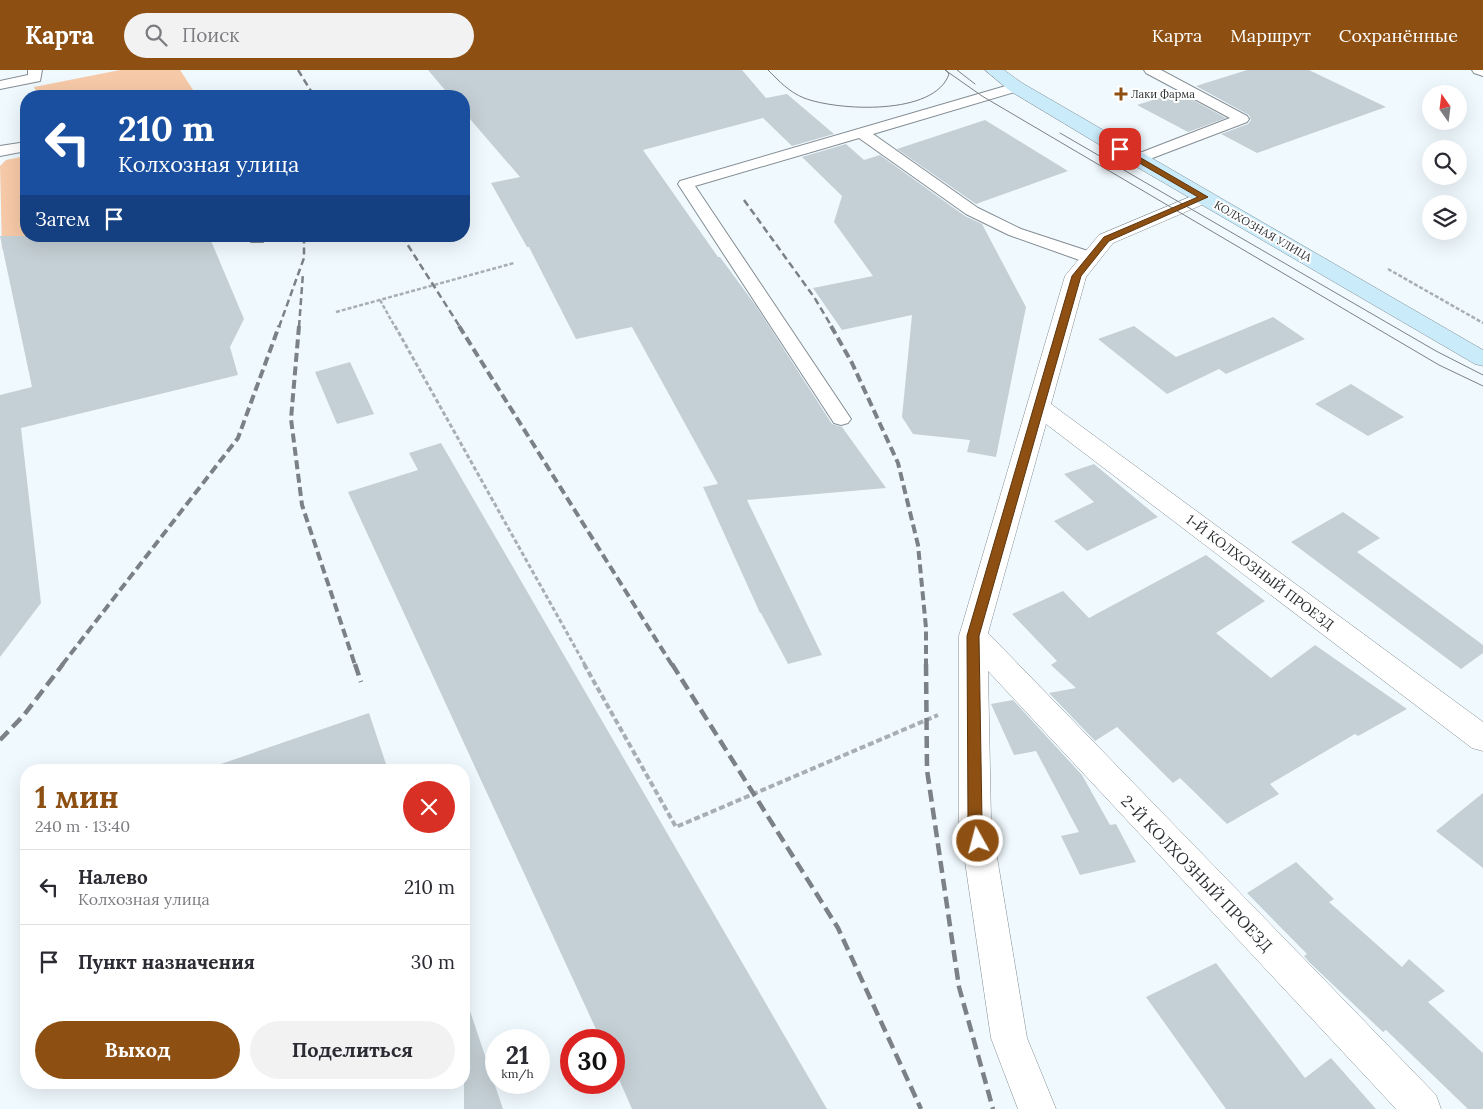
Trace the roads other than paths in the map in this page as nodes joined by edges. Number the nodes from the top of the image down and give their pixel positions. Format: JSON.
{"nodes":[{"id":1,"x":35,"y":70,"type":"edge"},
{"id":2,"x":993,"y":70,"type":"edge"},
{"id":3,"x":1151,"y":70,"type":"edge"},
{"id":4,"x":1479,"y":70,"type":"edge"},
{"id":5,"x":1483,"y":72,"type":"edge"},
{"id":6,"x":0,"y":85,"type":"edge"},
{"id":7,"x":1016,"y":87,"type":"junction"},
{"id":8,"x":862,"y":133,"type":"junction"},
{"id":9,"x":20,"y":148,"type":"edge"},
{"id":10,"x":0,"y":150,"type":"edge"},
{"id":11,"x":1137,"y":159,"type":"junction"},
{"id":12,"x":1204,"y":197,"type":"junction"},
{"id":13,"x":1091,"y":258,"type":"junction"},
{"id":14,"x":1483,"y":359,"type":"edge"},
{"id":15,"x":1038,"y":406,"type":"junction"},
{"id":16,"x":841,"y":419,"type":"dead end"},
{"id":17,"x":973,"y":636,"type":"junction"},
{"id":18,"x":1483,"y":739,"type":"edge"},
{"id":19,"x":1037,"y":1109,"type":"edge"},
{"id":20,"x":1422,"y":1109,"type":"edge"}],
"edges":[{"from":1,"to":6,"type":"lane"},
{"from":2,"to":7,"type":"main road","name":"КОЛХОЗНАЯ УЛИЦА"},
{"from":3,"to":11,"type":"lane"},
{"from":4,"to":5,"type":"lane"},
{"from":7,"to":8,"type":"lane"},
{"from":7,"to":11,"type":"main road","name":"КОЛХОЗНАЯ УЛИЦА"},
{"from":8,"to":13,"type":"lane"},
{"from":8,"to":16,"type":"lane"},
{"from":9,"to":10,"type":"lane"},
{"from":11,"to":12,"type":"main road","name":"КОЛХОЗНАЯ УЛИЦА"},
{"from":12,"to":13,"type":"street"},
{"from":12,"to":14,"type":"main road","name":"КОЛХОЗНАЯ УЛИЦА"},
{"from":13,"to":15,"type":"street"},
{"from":15,"to":17,"type":"street"},
{"from":15,"to":18,"type":"street","name":"1-Й КОЛХОЗНЫЙ ПРОЕЗД"},
{"from":17,"to":19,"type":"street"},
{"from":17,"to":20,"type":"street","name":"2-Й КОЛХОЗНЫЙ ПРОЕЗД"}]}
